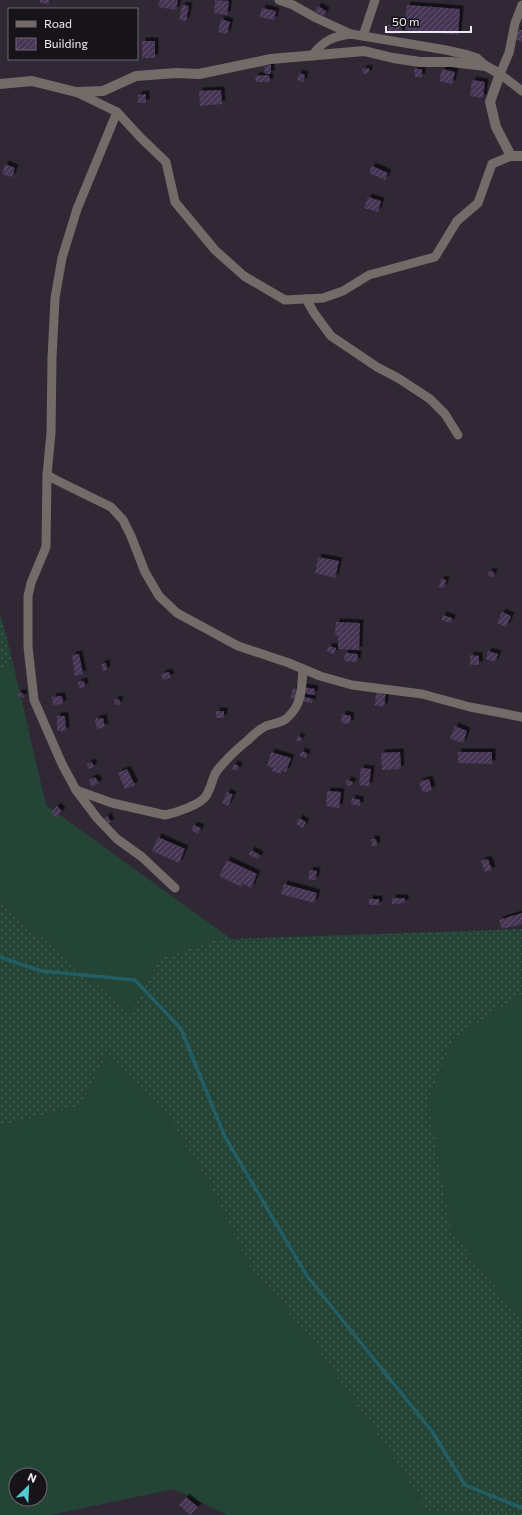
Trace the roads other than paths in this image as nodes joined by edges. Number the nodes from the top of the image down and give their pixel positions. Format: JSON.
{"nodes":[{"id":1,"x":279,"y":0,"type":"edge"},
{"id":2,"x":375,"y":0,"type":"edge"},
{"id":3,"x":522,"y":5,"type":"edge"},
{"id":4,"x":351,"y":34,"type":"junction"},
{"id":5,"x":363,"y":36,"type":"junction"},
{"id":6,"x":312,"y":56,"type":"junction"},
{"id":7,"x":486,"y":66,"type":"junction"},
{"id":8,"x":500,"y":74,"type":"junction"},
{"id":9,"x":0,"y":84,"type":"edge"},
{"id":10,"x":522,"y":91,"type":"edge"},
{"id":11,"x":76,"y":92,"type":"junction"},
{"id":12,"x":117,"y":112,"type":"junction"},
{"id":13,"x":511,"y":156,"type":"junction"},
{"id":14,"x":522,"y":156,"type":"edge"},
{"id":15,"x":306,"y":299,"type":"junction"},
{"id":16,"x":458,"y":435,"type":"dead end"},
{"id":17,"x":47,"y":475,"type":"junction"},
{"id":18,"x":303,"y":669,"type":"junction"},
{"id":19,"x":522,"y":717,"type":"edge"},
{"id":20,"x":76,"y":790,"type":"junction"},
{"id":21,"x":175,"y":888,"type":"dead end"}],
"edges":[{"from":1,"to":4,"type":"street"},
{"from":2,"to":5,"type":"street"},
{"from":3,"to":8,"type":"street"},
{"from":4,"to":5,"type":"street"},
{"from":4,"to":6,"type":"street"},
{"from":5,"to":7,"type":"street"},
{"from":6,"to":7,"type":"street"},
{"from":6,"to":11,"type":"street"},
{"from":7,"to":8,"type":"street"},
{"from":8,"to":10,"type":"street"},
{"from":8,"to":13,"type":"street"},
{"from":9,"to":11,"type":"street"},
{"from":11,"to":12,"type":"street"},
{"from":12,"to":15,"type":"street"},
{"from":12,"to":17,"type":"street"},
{"from":13,"to":14,"type":"street"},
{"from":13,"to":15,"type":"street"},
{"from":15,"to":16,"type":"street"},
{"from":17,"to":18,"type":"street"},
{"from":17,"to":20,"type":"street"},
{"from":18,"to":19,"type":"street"},
{"from":18,"to":20,"type":"street"},
{"from":20,"to":21,"type":"street"}]}
